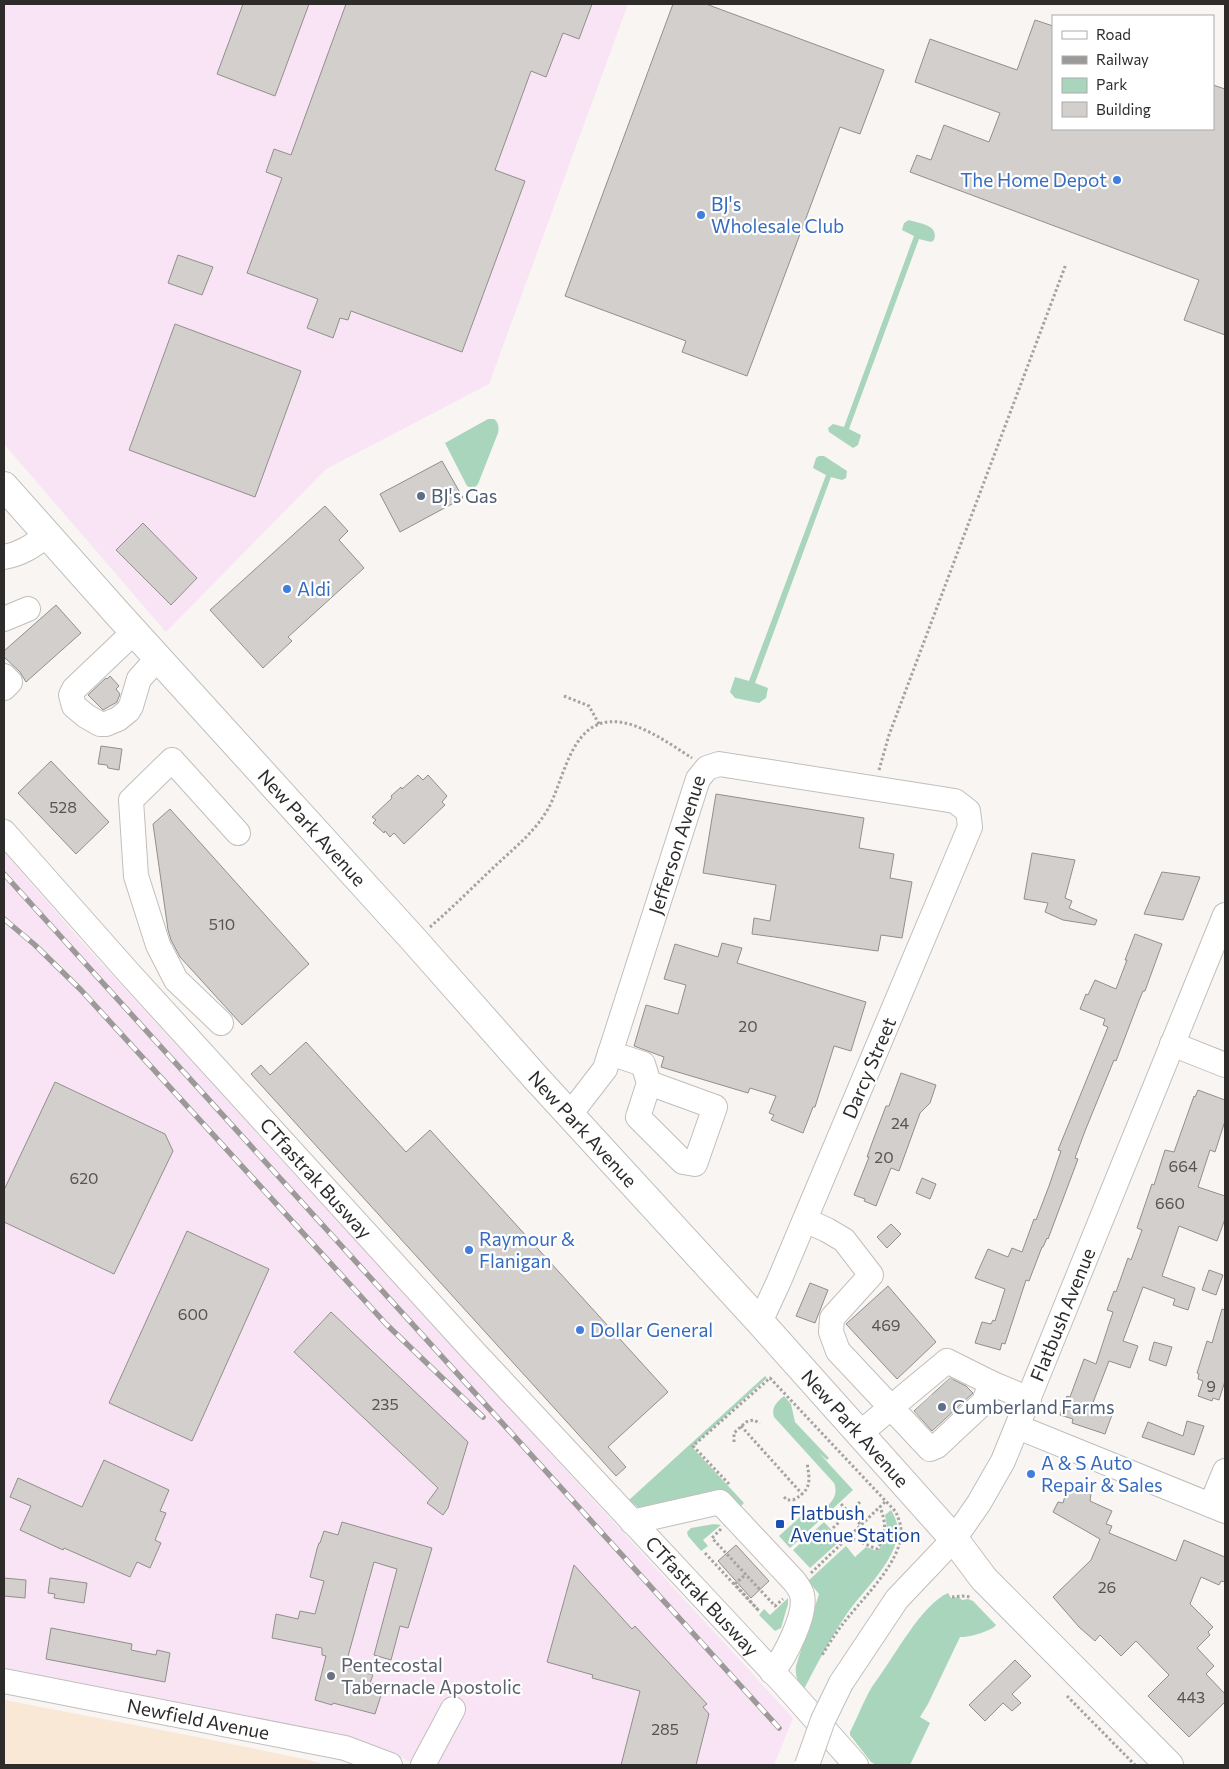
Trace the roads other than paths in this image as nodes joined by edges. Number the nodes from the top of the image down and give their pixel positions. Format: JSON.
{"nodes":[{"id":1,"x":4,"y":486,"type":"edge"},
{"id":2,"x":47,"y":535,"type":"junction"},
{"id":3,"x":4,"y":557,"type":"edge"},
{"id":4,"x":28,"y":609,"type":"dead end"},
{"id":5,"x":4,"y":619,"type":"edge"},
{"id":6,"x":134,"y":632,"type":"junction"},
{"id":7,"x":158,"y":658,"type":"junction"},
{"id":8,"x":4,"y":676,"type":"edge"},
{"id":9,"x":4,"y":688,"type":"edge"},
{"id":10,"x":968,"y":811,"type":"joint"},
{"id":11,"x":4,"y":832,"type":"edge"},
{"id":12,"x":238,"y":833,"type":"dead end"},
{"id":13,"x":1225,"y":915,"type":"edge"},
{"id":14,"x":221,"y":1023,"type":"dead end"},
{"id":15,"x":1172,"y":1044,"type":"junction"},
{"id":16,"x":610,"y":1053,"type":"junction"},
{"id":17,"x":1225,"y":1064,"type":"edge"},
{"id":18,"x":648,"y":1083,"type":"dead end"},
{"id":19,"x":570,"y":1113,"type":"junction"},
{"id":20,"x":805,"y":1220,"type":"junction"},
{"id":21,"x":760,"y":1322,"type":"junction"},
{"id":22,"x":991,"y":1383,"type":"junction"},
{"id":23,"x":1029,"y":1398,"type":"junction"},
{"id":24,"x":896,"y":1413,"type":"junction"},
{"id":25,"x":1018,"y":1427,"type":"junction"},
{"id":26,"x":865,"y":1440,"type":"junction"},
{"id":27,"x":1225,"y":1470,"type":"edge"},
{"id":28,"x":1218,"y":1508,"type":"edge"},
{"id":29,"x":632,"y":1522,"type":"junction"},
{"id":30,"x":954,"y":1539,"type":"junction"},
{"id":31,"x":772,"y":1672,"type":"junction"},
{"id":32,"x":4,"y":1681,"type":"edge"},
{"id":33,"x":453,"y":1709,"type":"dead end"},
{"id":34,"x":390,"y":1765,"type":"edge"},
{"id":35,"x":423,"y":1765,"type":"edge"},
{"id":36,"x":807,"y":1765,"type":"edge"},
{"id":37,"x":856,"y":1765,"type":"edge"},
{"id":38,"x":1169,"y":1765,"type":"edge"}],
"edges":[{"from":1,"to":2,"type":"main road","name":"New Park Avenue"},
{"from":2,"to":3,"type":"street"},
{"from":2,"to":6,"type":"main road","name":"New Park Avenue"},
{"from":4,"to":5,"type":"street"},
{"from":6,"to":7,"type":"main road","name":"New Park Avenue"},
{"from":6,"to":7,"type":"street"},
{"from":7,"to":19,"type":"main road","name":"New Park Avenue"},
{"from":8,"to":9,"type":"street"},
{"from":10,"to":16,"type":"street","name":"Jefferson Avenue"},
{"from":10,"to":20,"type":"street","name":"Darcy Street"},
{"from":11,"to":29,"type":"street","name":"CTfastrak Busway"},
{"from":12,"to":14,"type":"street"},
{"from":13,"to":15,"type":"street","name":"Flatbush Avenue"},
{"from":15,"to":17,"type":"street"},
{"from":15,"to":23,"type":"street","name":"Flatbush Avenue"},
{"from":16,"to":18,"type":"street"},
{"from":16,"to":19,"type":"street","name":"Jefferson Avenue"},
{"from":19,"to":21,"type":"main road","name":"New Park Avenue"},
{"from":20,"to":21,"type":"street","name":"Darcy Street"},
{"from":20,"to":24,"type":"street"},
{"from":21,"to":26,"type":"main road","name":"New Park Avenue"},
{"from":22,"to":23,"type":"street"},
{"from":22,"to":24,"type":"street"},
{"from":22,"to":24,"type":"street"},
{"from":23,"to":25,"type":"street","name":"Flatbush Avenue"},
{"from":24,"to":26,"type":"street"},
{"from":25,"to":28,"type":"street"},
{"from":25,"to":30,"type":"street","name":"Flatbush Avenue"},
{"from":26,"to":30,"type":"main road","name":"New Park Avenue"},
{"from":27,"to":28,"type":"street"},
{"from":29,"to":31,"type":"street","name":"CTfastrak Busway"},
{"from":29,"to":31,"type":"street","name":"CTfastrak Busway"},
{"from":30,"to":36,"type":"street","name":"Flatbush Avenue","bridge":true},
{"from":30,"to":38,"type":"main road","name":"New Park Avenue"},
{"from":31,"to":37,"type":"street","name":"CTfastrak Busway"},
{"from":32,"to":34,"type":"street","name":"Newfield Avenue"},
{"from":33,"to":35,"type":"street"}]}
